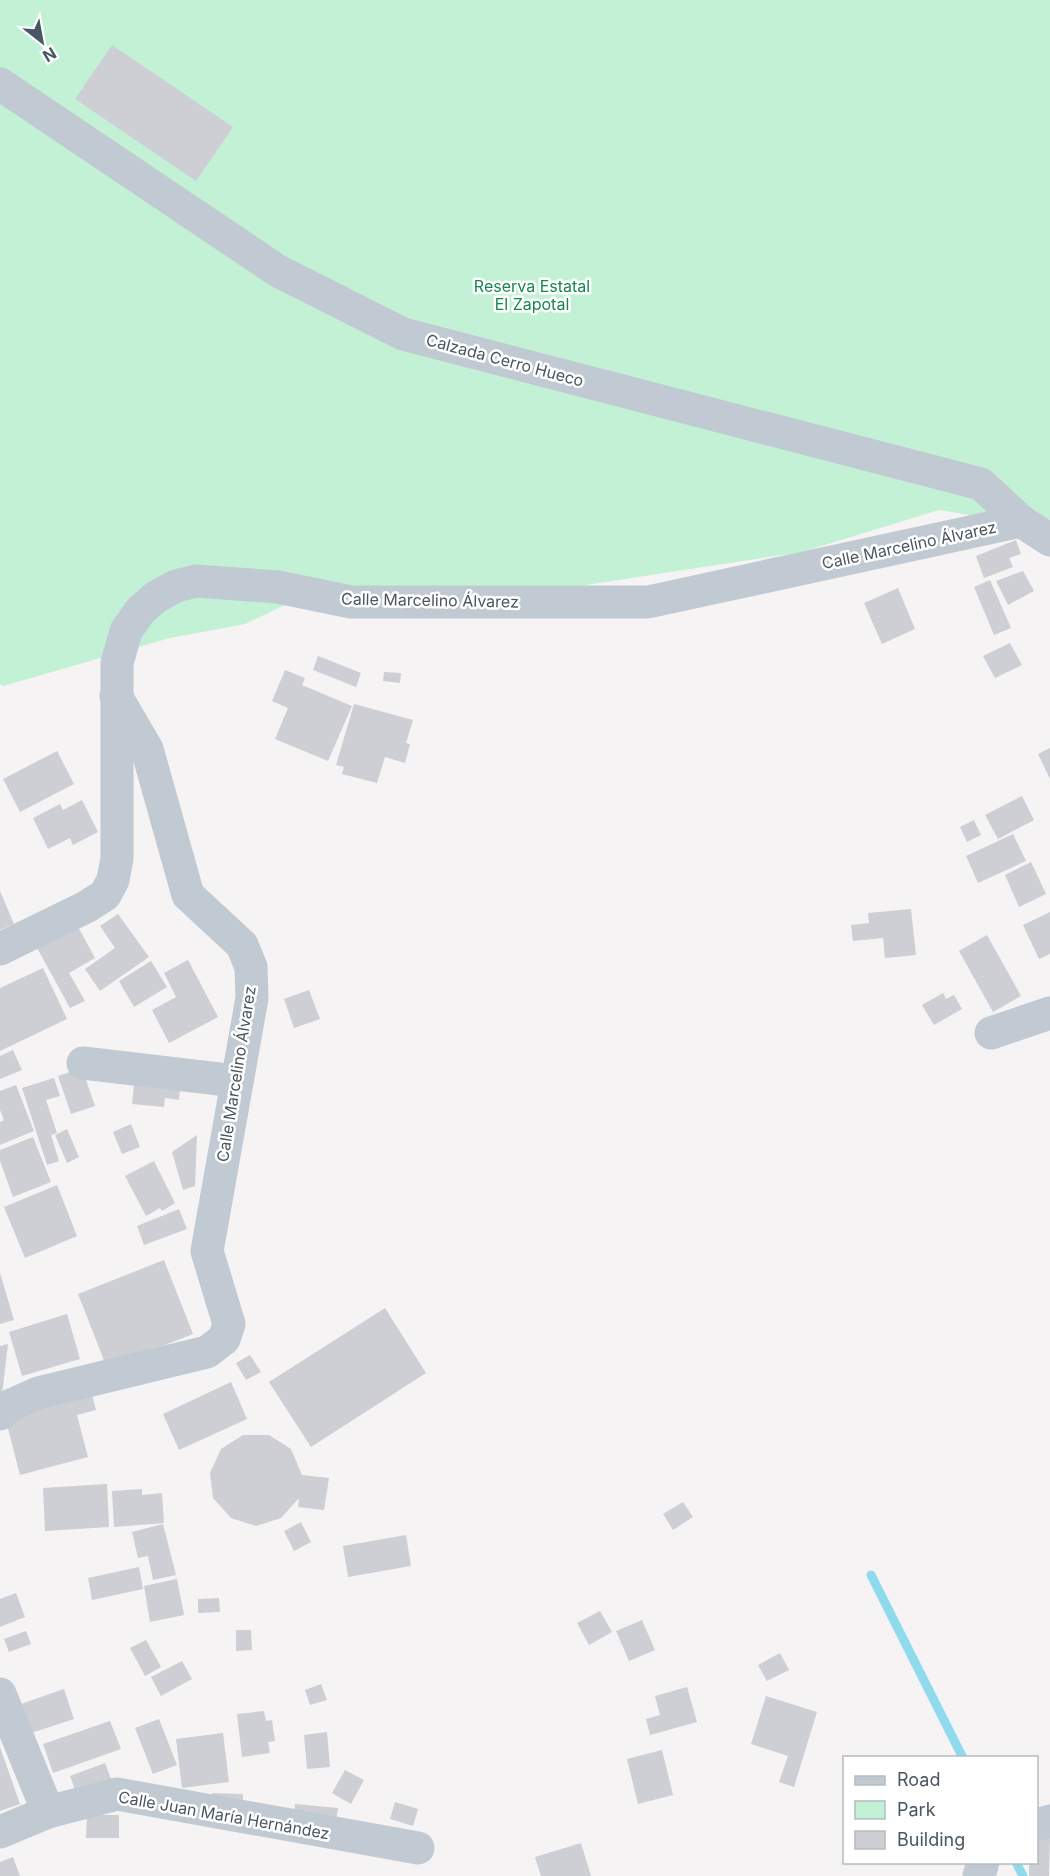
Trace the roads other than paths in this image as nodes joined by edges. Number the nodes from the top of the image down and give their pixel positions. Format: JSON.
{"nodes":[{"id":1,"x":0,"y":84,"type":"edge"},
{"id":2,"x":1021,"y":521,"type":"junction"},
{"id":3,"x":1050,"y":540,"type":"edge"},
{"id":4,"x":116,"y":694,"type":"junction"},
{"id":5,"x":0,"y":949,"type":"edge"},
{"id":6,"x":1050,"y":1013,"type":"edge"},
{"id":7,"x":991,"y":1033,"type":"dead end"},
{"id":8,"x":83,"y":1063,"type":"dead end"},
{"id":9,"x":236,"y":1081,"type":"junction"},
{"id":10,"x":0,"y":1414,"type":"edge"},
{"id":11,"x":0,"y":1694,"type":"edge"},
{"id":12,"x":48,"y":1812,"type":"junction"},
{"id":13,"x":0,"y":1832,"type":"edge"},
{"id":14,"x":418,"y":1848,"type":"dead end"}],
"edges":[{"from":1,"to":2,"type":"street","name":"Calzada Cerro Hueco"},
{"from":2,"to":3,"type":"street","name":"Calzada Cerro Hueco"},
{"from":2,"to":4,"type":"street","name":"Calle Marcelino Álvarez"},
{"from":4,"to":5,"type":"street"},
{"from":4,"to":9,"type":"street","name":"Calle Marcelino Álvarez"},
{"from":6,"to":7,"type":"street"},
{"from":8,"to":9,"type":"street"},
{"from":9,"to":10,"type":"street","name":"Calle Marcelino Álvarez"},
{"from":11,"to":12,"type":"street"},
{"from":12,"to":13,"type":"street","name":"Calle Juan María Hernández"},
{"from":12,"to":14,"type":"street","name":"Calle Juan María Hernández"}]}
